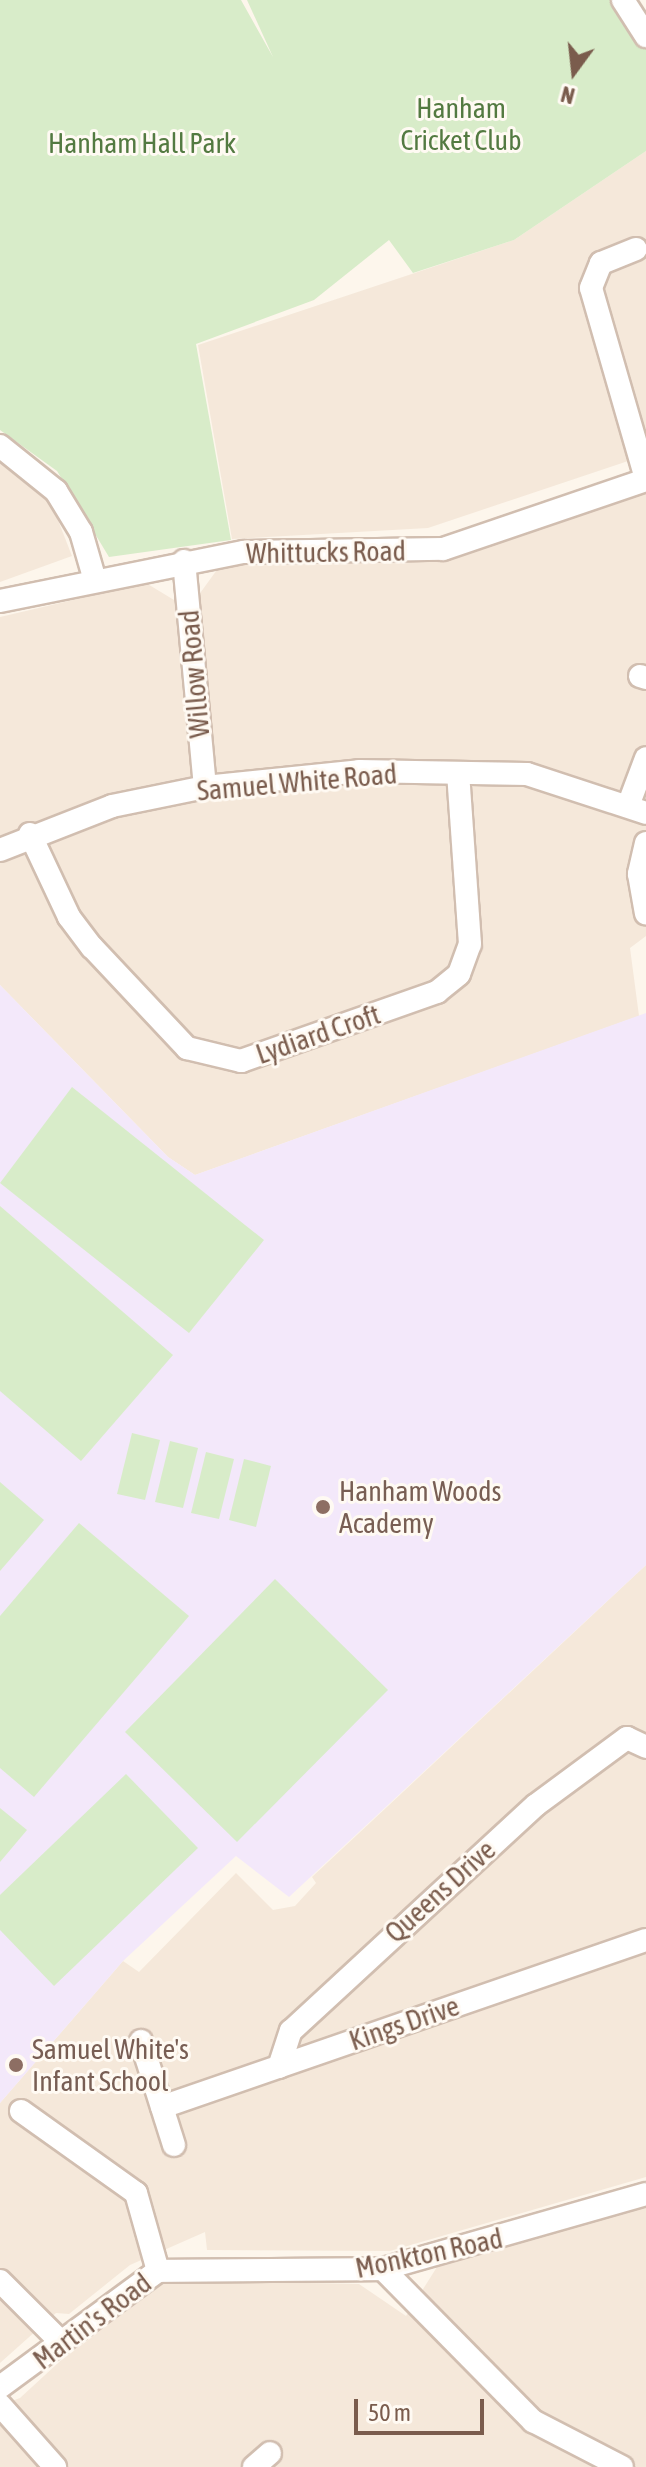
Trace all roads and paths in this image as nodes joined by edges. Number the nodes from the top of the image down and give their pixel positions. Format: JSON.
{"nodes":[{"id":1,"x":623,"y":0,"type":"edge"},
{"id":2,"x":646,"y":36,"type":"edge"},
{"id":3,"x":636,"y":249,"type":"dead end"},
{"id":4,"x":0,"y":446,"type":"edge"},
{"id":5,"x":646,"y":480,"type":"edge"},
{"id":6,"x":184,"y":561,"type":"junction"},
{"id":7,"x":94,"y":577,"type":"junction"},
{"id":8,"x":0,"y":601,"type":"edge"},
{"id":9,"x":646,"y":758,"type":"edge"},
{"id":10,"x":458,"y":773,"type":"junction"},
{"id":11,"x":205,"y":787,"type":"junction"},
{"id":12,"x":637,"y":809,"type":"edge"},
{"id":13,"x":30,"y":834,"type":"junction"},
{"id":14,"x":646,"y":843,"type":"edge"},
{"id":15,"x":0,"y":850,"type":"edge"},
{"id":16,"x":646,"y":913,"type":"edge"},
{"id":17,"x":636,"y":1742,"type":"edge"},
{"id":18,"x":646,"y":1940,"type":"edge"},
{"id":19,"x":141,"y":2041,"type":"dead end"},
{"id":20,"x":279,"y":2067,"type":"junction"},
{"id":21,"x":162,"y":2107,"type":"junction"},
{"id":22,"x":21,"y":2111,"type":"dead end"},
{"id":23,"x":174,"y":2145,"type":"dead end"},
{"id":24,"x":646,"y":2194,"type":"edge"},
{"id":25,"x":383,"y":2269,"type":"junction"},
{"id":26,"x":158,"y":2271,"type":"junction"},
{"id":27,"x":0,"y":2281,"type":"edge"},
{"id":28,"x":60,"y":2341,"type":"junction"},
{"id":29,"x":0,"y":2387,"type":"edge"},
{"id":30,"x":0,"y":2405,"type":"edge"},
{"id":31,"x":55,"y":2467,"type":"edge"},
{"id":32,"x":622,"y":2467,"type":"edge"}],
"edges":[{"from":1,"to":2,"type":"street"},
{"from":3,"to":5,"type":"street"},
{"from":4,"to":7,"type":"street"},
{"from":5,"to":6,"type":"street","name":"Whittucks Road"},
{"from":6,"to":7,"type":"street","name":"Whittucks Road"},
{"from":6,"to":11,"type":"street","name":"Willow Road"},
{"from":7,"to":8,"type":"street","name":"Whittucks Road"},
{"from":9,"to":12,"type":"street"},
{"from":10,"to":11,"type":"street","name":"Samuel White Road"},
{"from":10,"to":12,"type":"street","name":"Samuel White Road"},
{"from":10,"to":13,"type":"street","name":"Lydiard Croft"},
{"from":11,"to":13,"type":"street","name":"Samuel White Road"},
{"from":13,"to":15,"type":"street","name":"Samuel White Road"},
{"from":14,"to":16,"type":"street"},
{"from":17,"to":20,"type":"street","name":"Queens Drive"},
{"from":18,"to":20,"type":"street","name":"Kings Drive"},
{"from":19,"to":21,"type":"street"},
{"from":20,"to":21,"type":"street","name":"Kings Drive"},
{"from":21,"to":23,"type":"street"},
{"from":22,"to":26,"type":"street","name":"Martin's Road"},
{"from":24,"to":25,"type":"street","name":"Monkton Road"},
{"from":25,"to":26,"type":"street","name":"Monkton Road"},
{"from":25,"to":32,"type":"street"},
{"from":26,"to":28,"type":"street","name":"Martin's Road"},
{"from":27,"to":28,"type":"street"},
{"from":28,"to":29,"type":"street","name":"Martin's Road"},
{"from":30,"to":31,"type":"street"}]}
